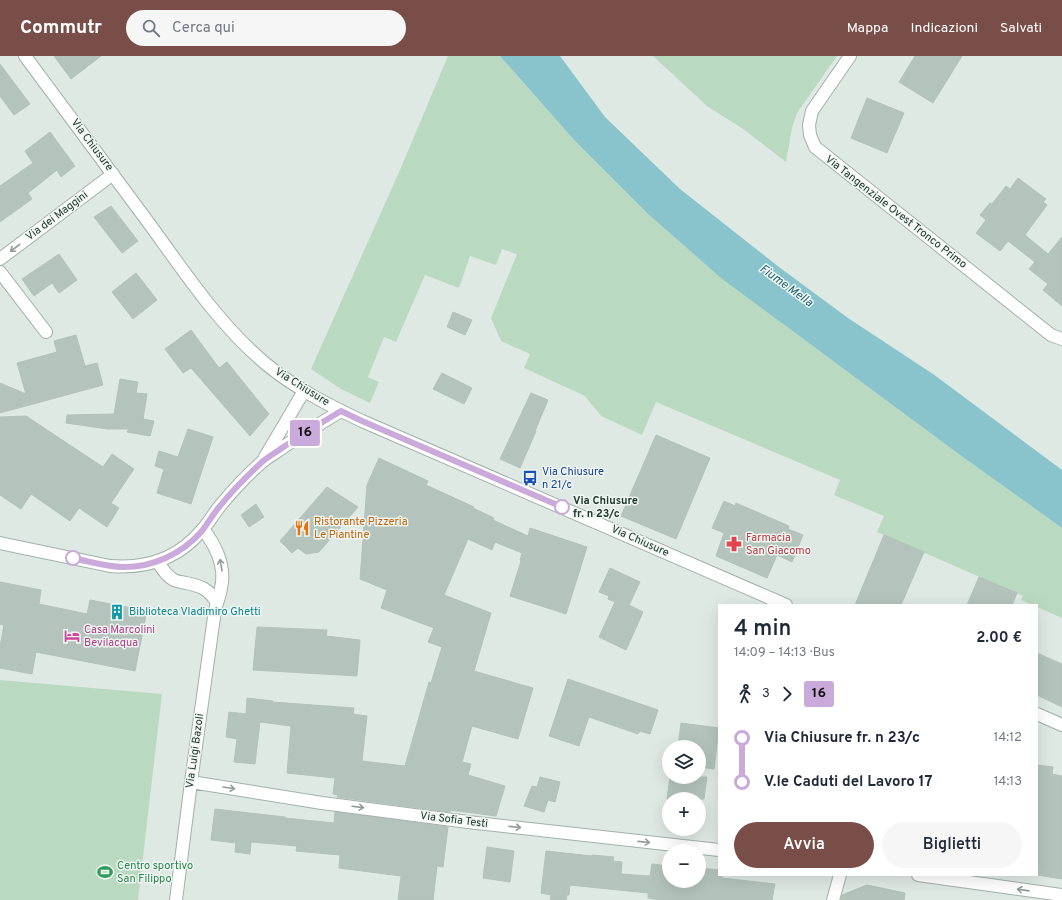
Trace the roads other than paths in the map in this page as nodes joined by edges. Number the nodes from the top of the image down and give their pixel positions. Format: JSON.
{"nodes":[{"id":1,"x":25,"y":56,"type":"edge"},
{"id":2,"x":850,"y":56,"type":"edge"},
{"id":3,"x":113,"y":174,"type":"junction"},
{"id":4,"x":0,"y":259,"type":"edge"},
{"id":5,"x":0,"y":272,"type":"edge"},
{"id":6,"x":46,"y":332,"type":"dead end"},
{"id":7,"x":1062,"y":339,"type":"edge"},
{"id":8,"x":304,"y":391,"type":"junction"},
{"id":9,"x":341,"y":411,"type":"junction"},
{"id":10,"x":263,"y":461,"type":"junction"},
{"id":11,"x":203,"y":529,"type":"junction"},
{"id":12,"x":0,"y":543,"type":"edge"},
{"id":13,"x":157,"y":561,"type":"junction"},
{"id":14,"x":216,"y":603,"type":"junction"},
{"id":15,"x":784,"y":604,"type":"edge"},
{"id":16,"x":1038,"y":714,"type":"edge"},
{"id":17,"x":1062,"y":725,"type":"edge"},
{"id":18,"x":191,"y":782,"type":"junction"},
{"id":19,"x":718,"y":850,"type":"edge"},
{"id":20,"x":840,"y":876,"type":"edge"},
{"id":21,"x":934,"y":876,"type":"edge"},
{"id":22,"x":981,"y":879,"type":"edge"},
{"id":23,"x":1062,"y":895,"type":"edge"},
{"id":24,"x":176,"y":900,"type":"edge"},
{"id":25,"x":833,"y":900,"type":"edge"}],
"edges":[{"from":1,"to":3,"type":"street","name":"Via Chiusure"},
{"from":2,"to":7,"type":"street","name":"Via Tangenziale Ovest Tronco Primo"},
{"from":3,"to":4,"type":"street","name":"Via dei Maggini","one_way":true},
{"from":3,"to":8,"type":"street","name":"Via Chiusure"},
{"from":5,"to":6,"type":"street"},
{"from":8,"to":9,"type":"street","name":"Via Chiusure"},
{"from":8,"to":10,"type":"street"},
{"from":9,"to":10,"type":"street"},
{"from":9,"to":15,"type":"street","name":"Via Chiusure"},
{"from":10,"to":11,"type":"street"},
{"from":11,"to":13,"type":"street"},
{"from":14,"to":11,"type":"street","name":"Via Luigi Bazoli","one_way":true},
{"from":12,"to":13,"type":"street"},
{"from":13,"to":14,"type":"street"},
{"from":14,"to":18,"type":"street","name":"Via Luigi Bazoli"},
{"from":16,"to":17,"type":"street"},
{"from":18,"to":19,"type":"street","name":"Via Sofia Testi","one_way":true},
{"from":18,"to":24,"type":"street","name":"Via Luigi Bazoli"},
{"from":20,"to":25,"type":"street"},
{"from":21,"to":22,"type":"street"},
{"from":23,"to":22,"type":"street","one_way":true}]}
